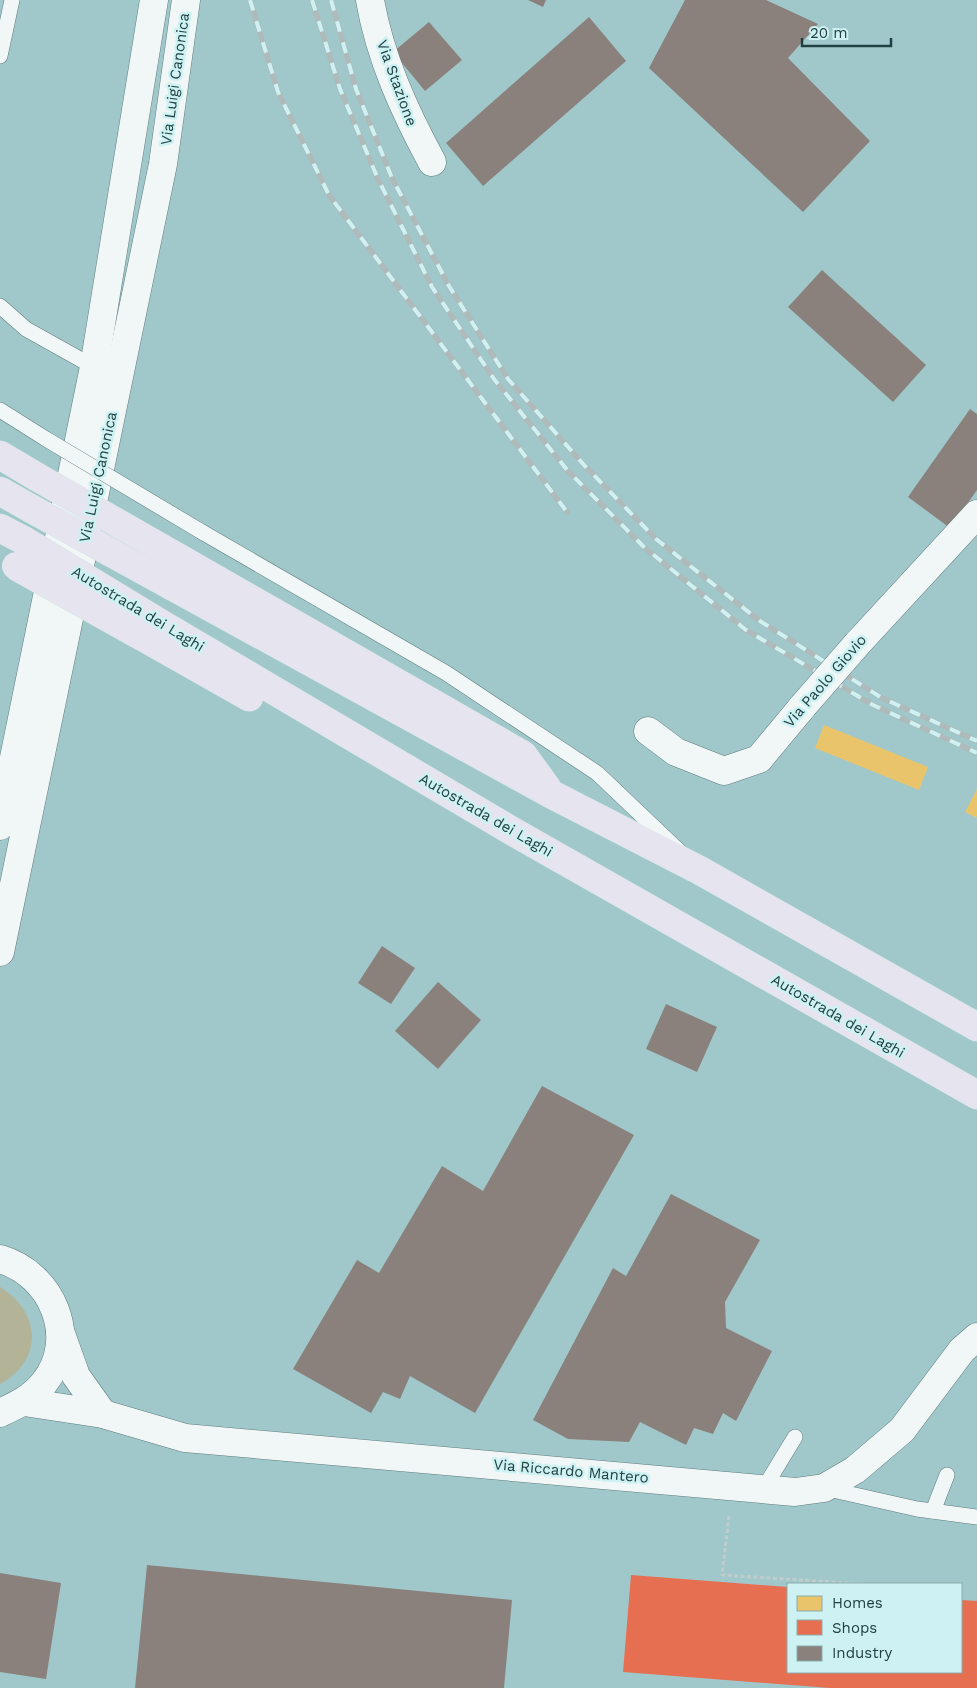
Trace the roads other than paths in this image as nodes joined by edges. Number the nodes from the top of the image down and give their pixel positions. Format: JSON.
{"nodes":[{"id":1,"x":12,"y":0,"type":"edge"},
{"id":2,"x":154,"y":0,"type":"edge"},
{"id":3,"x":186,"y":0,"type":"edge"},
{"id":4,"x":370,"y":0,"type":"edge"},
{"id":5,"x":0,"y":56,"type":"edge"},
{"id":6,"x":432,"y":162,"type":"dead end"},
{"id":7,"x":0,"y":306,"type":"edge"},
{"id":8,"x":94,"y":367,"type":"junction"},
{"id":9,"x":0,"y":410,"type":"edge"},
{"id":10,"x":0,"y":455,"type":"edge"},
{"id":11,"x":0,"y":491,"type":"edge"},
{"id":12,"x":977,"y":514,"type":"edge"},
{"id":13,"x":11,"y":534,"type":"edge"},
{"id":14,"x":8,"y":562,"type":"edge"},
{"id":15,"x":148,"y":628,"type":"junction"},
{"id":16,"x":648,"y":731,"type":"dead end"},
{"id":17,"x":551,"y":794,"type":"junction"},
{"id":18,"x":1,"y":818,"type":"edge"},
{"id":19,"x":699,"y":870,"type":"junction"},
{"id":20,"x":0,"y":952,"type":"edge"},
{"id":21,"x":977,"y":1027,"type":"edge"},
{"id":22,"x":977,"y":1096,"type":"edge"},
{"id":23,"x":5,"y":1258,"type":"edge"},
{"id":24,"x":60,"y":1331,"type":"junction"},
{"id":25,"x":977,"y":1337,"type":"edge"},
{"id":26,"x":12,"y":1408,"type":"edge"},
{"id":27,"x":103,"y":1414,"type":"junction"},
{"id":28,"x":795,"y":1436,"type":"dead end"},
{"id":29,"x":947,"y":1475,"type":"dead end"},
{"id":30,"x":764,"y":1488,"type":"junction"},
{"id":31,"x":824,"y":1488,"type":"junction"},
{"id":32,"x":933,"y":1511,"type":"junction"},
{"id":33,"x":977,"y":1517,"type":"edge"}],
"edges":[{"from":1,"to":5,"type":"lane"},
{"from":2,"to":8,"type":"street","name":"Via Luigi Canonica"},
{"from":3,"to":20,"type":"street","name":"Via Luigi Canonica"},
{"from":4,"to":6,"type":"street","name":"Via Stazione"},
{"from":7,"to":8,"type":"lane"},
{"from":8,"to":18,"type":"street","name":"Via Luigi Canonica"},
{"from":9,"to":19,"type":"lane","bridge":true},
{"from":10,"to":17,"type":"highway","bridge":true},
{"from":11,"to":17,"type":"highway","bridge":true},
{"from":12,"to":16,"type":"street","name":"Via Paolo Giovio","bridge":true},
{"from":13,"to":15,"type":"highway","name":"Autostrada dei Laghi","bridge":true},
{"from":14,"to":15,"type":"highway","bridge":true},
{"from":15,"to":22,"type":"highway","name":"Autostrada dei Laghi"},
{"from":17,"to":19,"type":"highway"},
{"from":19,"to":21,"type":"highway"},
{"from":23,"to":24,"type":"street"},
{"from":24,"to":26,"type":"street"},
{"from":24,"to":27,"type":"street"},
{"from":25,"to":31,"type":"street","name":"Via Riccardo Mantero"},
{"from":26,"to":27,"type":"street","name":"Via Riccardo Mantero"},
{"from":27,"to":30,"type":"street","name":"Via Riccardo Mantero"},
{"from":28,"to":30,"type":"lane"},
{"from":29,"to":32,"type":"lane"},
{"from":30,"to":31,"type":"street","name":"Via Riccardo Mantero"},
{"from":31,"to":32,"type":"lane"},
{"from":32,"to":33,"type":"lane"}]}
